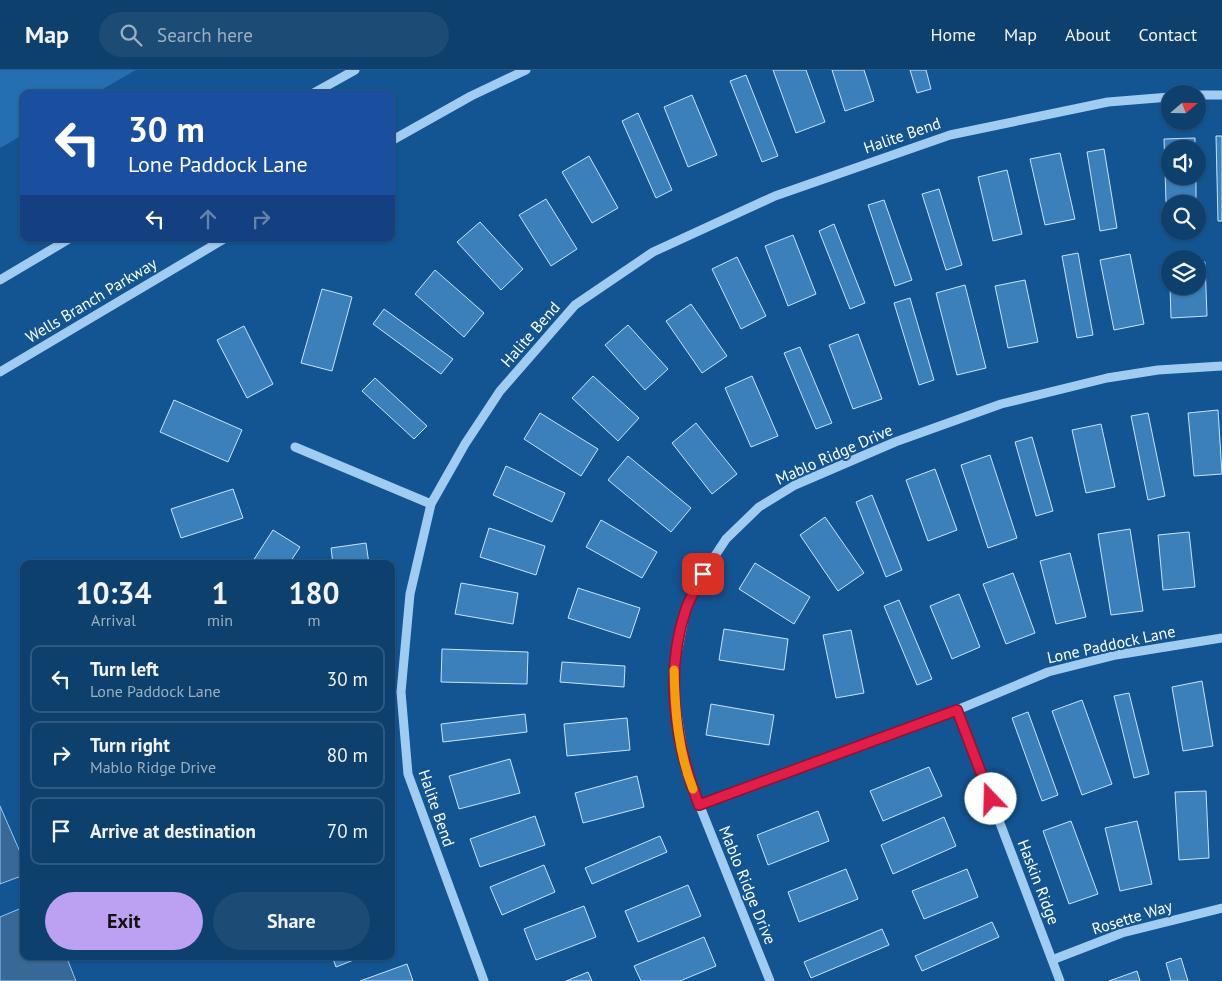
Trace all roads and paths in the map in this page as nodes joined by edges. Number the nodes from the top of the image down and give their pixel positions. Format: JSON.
{"nodes":[{"id":1,"x":355,"y":70,"type":"edge"},
{"id":2,"x":526,"y":70,"type":"edge"},
{"id":3,"x":319,"y":90,"type":"edge"},
{"id":4,"x":1222,"y":95,"type":"edge"},
{"id":5,"x":1206,"y":96,"type":"edge"},
{"id":6,"x":1161,"y":99,"type":"edge"},
{"id":7,"x":395,"y":139,"type":"edge"},
{"id":8,"x":64,"y":242,"type":"edge"},
{"id":9,"x":219,"y":242,"type":"edge"},
{"id":10,"x":0,"y":280,"type":"edge"},
{"id":11,"x":1222,"y":366,"type":"edge"},
{"id":12,"x":0,"y":372,"type":"edge"},
{"id":13,"x":295,"y":447,"type":"dead end"},
{"id":14,"x":431,"y":504,"type":"junction"},
{"id":15,"x":1222,"y":638,"type":"edge"},
{"id":16,"x":957,"y":710,"type":"junction"},
{"id":17,"x":699,"y":805,"type":"junction"},
{"id":18,"x":1222,"y":908,"type":"edge"},
{"id":19,"x":1052,"y":960,"type":"junction"},
{"id":20,"x":484,"y":981,"type":"edge"},
{"id":21,"x":770,"y":981,"type":"edge"},
{"id":22,"x":1060,"y":981,"type":"edge"}],
"edges":[{"from":1,"to":3,"type":"street"},
{"from":2,"to":7,"type":"street"},
{"from":4,"to":5,"type":"street"},
{"from":6,"to":14,"type":"street","name":"Halite Bend"},
{"from":8,"to":10,"type":"street"},
{"from":9,"to":12,"type":"street","name":"Wells Branch Parkway"},
{"from":11,"to":17,"type":"street","name":"Mablo Ridge Drive"},
{"from":13,"to":14,"type":"street"},
{"from":14,"to":20,"type":"street","name":"Halite Bend"},
{"from":15,"to":16,"type":"street","name":"Lone Paddock Lane"},
{"from":16,"to":17,"type":"street","name":"Lone Paddock Lane"},
{"from":16,"to":19,"type":"street","name":"Haskin Ridge"},
{"from":17,"to":21,"type":"street","name":"Mablo Ridge Drive"},
{"from":18,"to":19,"type":"street","name":"Rosette Way"},
{"from":19,"to":22,"type":"street","name":"Haskin Ridge"}]}
